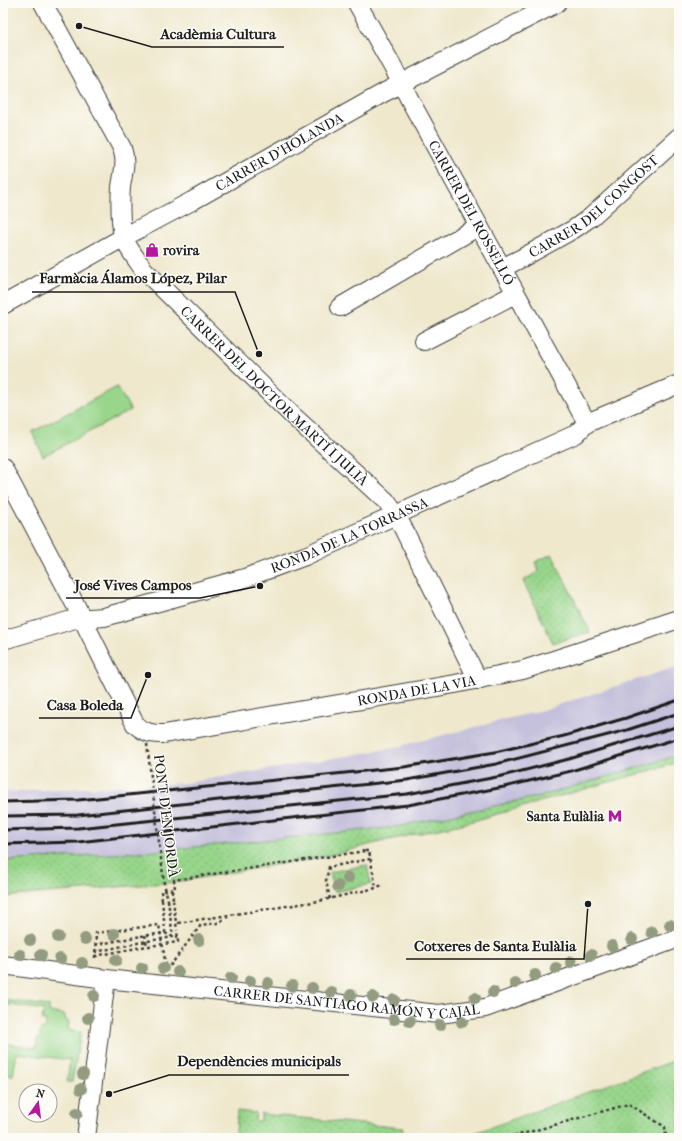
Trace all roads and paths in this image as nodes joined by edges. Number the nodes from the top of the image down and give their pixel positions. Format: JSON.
{"nodes":[{"id":1,"x":43,"y":3,"type":"edge"},
{"id":2,"x":357,"y":3,"type":"edge"},
{"id":3,"x":557,"y":3,"type":"edge"},
{"id":4,"x":402,"y":84,"type":"junction"},
{"id":5,"x":679,"y":137,"type":"edge"},
{"id":6,"x":479,"y":226,"type":"junction"},
{"id":7,"x":124,"y":237,"type":"junction"},
{"id":8,"x":502,"y":268,"type":"junction"},
{"id":9,"x":515,"y":294,"type":"junction"},
{"id":10,"x":3,"y":305,"type":"edge"},
{"id":11,"x":340,"y":307,"type":"dead end"},
{"id":12,"x":424,"y":341,"type":"dead end"},
{"id":13,"x":679,"y":384,"type":"edge"},
{"id":14,"x":587,"y":423,"type":"junction"},
{"id":15,"x":3,"y":468,"type":"edge"},
{"id":16,"x":396,"y":516,"type":"junction"},
{"id":17,"x":82,"y":618,"type":"junction"},
{"id":18,"x":679,"y":619,"type":"edge"},
{"id":19,"x":3,"y":640,"type":"edge"},
{"id":20,"x":478,"y":680,"type":"junction"},
{"id":21,"x":147,"y":738,"type":"junction"},
{"id":22,"x":370,"y":859,"type":"junction"},
{"id":23,"x":382,"y":885,"type":"dead end"},
{"id":24,"x":376,"y":888,"type":"junction"},
{"id":25,"x":166,"y":890,"type":"junction"},
{"id":26,"x":172,"y":890,"type":"junction"},
{"id":27,"x":330,"y":899,"type":"junction"},
{"id":28,"x":230,"y":916,"type":"junction"},
{"id":29,"x":178,"y":923,"type":"dead end"},
{"id":30,"x":165,"y":931,"type":"junction"},
{"id":31,"x":145,"y":935,"type":"junction"},
{"id":32,"x":173,"y":937,"type":"junction"},
{"id":33,"x":178,"y":937,"type":"junction"},
{"id":34,"x":679,"y":938,"type":"edge"},
{"id":35,"x":146,"y":942,"type":"junction"},
{"id":36,"x":96,"y":945,"type":"junction"},
{"id":37,"x":147,"y":946,"type":"junction"},
{"id":38,"x":95,"y":952,"type":"junction"},
{"id":39,"x":95,"y":956,"type":"junction"},
{"id":40,"x":94,"y":962,"type":"dead end"},
{"id":41,"x":3,"y":965,"type":"edge"},
{"id":42,"x":106,"y":979,"type":"junction"},
{"id":43,"x":86,"y":1138,"type":"edge"},
{"id":44,"x":508,"y":1138,"type":"edge"},
{"id":45,"x":666,"y":1138,"type":"edge"}],
"edges":[{"from":1,"to":7,"type":"street","name":"CARRER DEL DOCTOR MARTÍ I JULIÀ"},
{"from":2,"to":4,"type":"street","name":"CARRER DEL ROSSELLÓ"},
{"from":3,"to":4,"type":"street","name":"CARRER D'HOLANDA"},
{"from":4,"to":6,"type":"street","name":"CARRER DEL ROSSELLÓ"},
{"from":4,"to":7,"type":"street","name":"CARRER D'HOLANDA"},
{"from":5,"to":8,"type":"street","name":"CARRER DEL CONGOST"},
{"from":6,"to":8,"type":"street","name":"CARRER DEL ROSSELLÓ"},
{"from":6,"to":11,"type":"street"},
{"from":7,"to":10,"type":"street","name":"CARRER D'HOLANDA"},
{"from":7,"to":16,"type":"street","name":"CARRER DEL DOCTOR MARTÍ I JULIÀ"},
{"from":8,"to":9,"type":"street","name":"CARRER DEL ROSSELLÓ"},
{"from":9,"to":12,"type":"street"},
{"from":9,"to":14,"type":"street","name":"CARRER DEL ROSSELLÓ"},
{"from":13,"to":14,"type":"street","name":"RONDA DE LA TORRASSA"},
{"from":14,"to":16,"type":"street","name":"RONDA DE LA TORRASSA"},
{"from":15,"to":17,"type":"street"},
{"from":16,"to":17,"type":"street","name":"RONDA DE LA TORRASSA"},
{"from":16,"to":20,"type":"street","name":"CARRER DEL DOCTOR MARTÍ I JULIÀ"},
{"from":17,"to":19,"type":"street","name":"RONDA DE LA TORRASSA"},
{"from":17,"to":21,"type":"street"},
{"from":18,"to":20,"type":"street","name":"RONDA DE LA VIA"},
{"from":20,"to":21,"type":"street","name":"RONDA DE LA VIA"},
{"from":21,"to":25,"type":"path","name":"PONT D'EN JORDÀ","bridge":true},
{"from":22,"to":24,"type":"path"},
{"from":22,"to":26,"type":"path","bridge":true},
{"from":22,"to":27,"type":"path"},
{"from":23,"to":24,"type":"path"},
{"from":24,"to":27,"type":"path"},
{"from":25,"to":26,"type":"path","bridge":true},
{"from":25,"to":30,"type":"path","bridge":true},
{"from":25,"to":32,"type":"path","name":"PONT D'EN JORDÀ","bridge":true},
{"from":26,"to":33,"type":"path","bridge":true},
{"from":27,"to":28,"type":"path"},
{"from":28,"to":29,"type":"path"},
{"from":28,"to":36,"type":"path"},
{"from":30,"to":31,"type":"path","bridge":true},
{"from":30,"to":32,"type":"path","bridge":true},
{"from":31,"to":35,"type":"path","bridge":true},
{"from":31,"to":36,"type":"path","bridge":true},
{"from":32,"to":33,"type":"path","bridge":true},
{"from":32,"to":35,"type":"path","bridge":true},
{"from":33,"to":37,"type":"path","bridge":true},
{"from":34,"to":42,"type":"street","name":"CARRER DE SANTIAGO RAMÓN Y CAJAL"},
{"from":35,"to":37,"type":"path","bridge":true},
{"from":35,"to":38,"type":"path","bridge":true},
{"from":36,"to":38,"type":"path"},
{"from":37,"to":39,"type":"path","bridge":true},
{"from":38,"to":39,"type":"path"},
{"from":39,"to":40,"type":"path"},
{"from":41,"to":42,"type":"street","name":"CARRER DE SANTIAGO RAMÓN Y CAJAL"},
{"from":42,"to":43,"type":"street"},
{"from":44,"to":45,"type":"path"}]}
